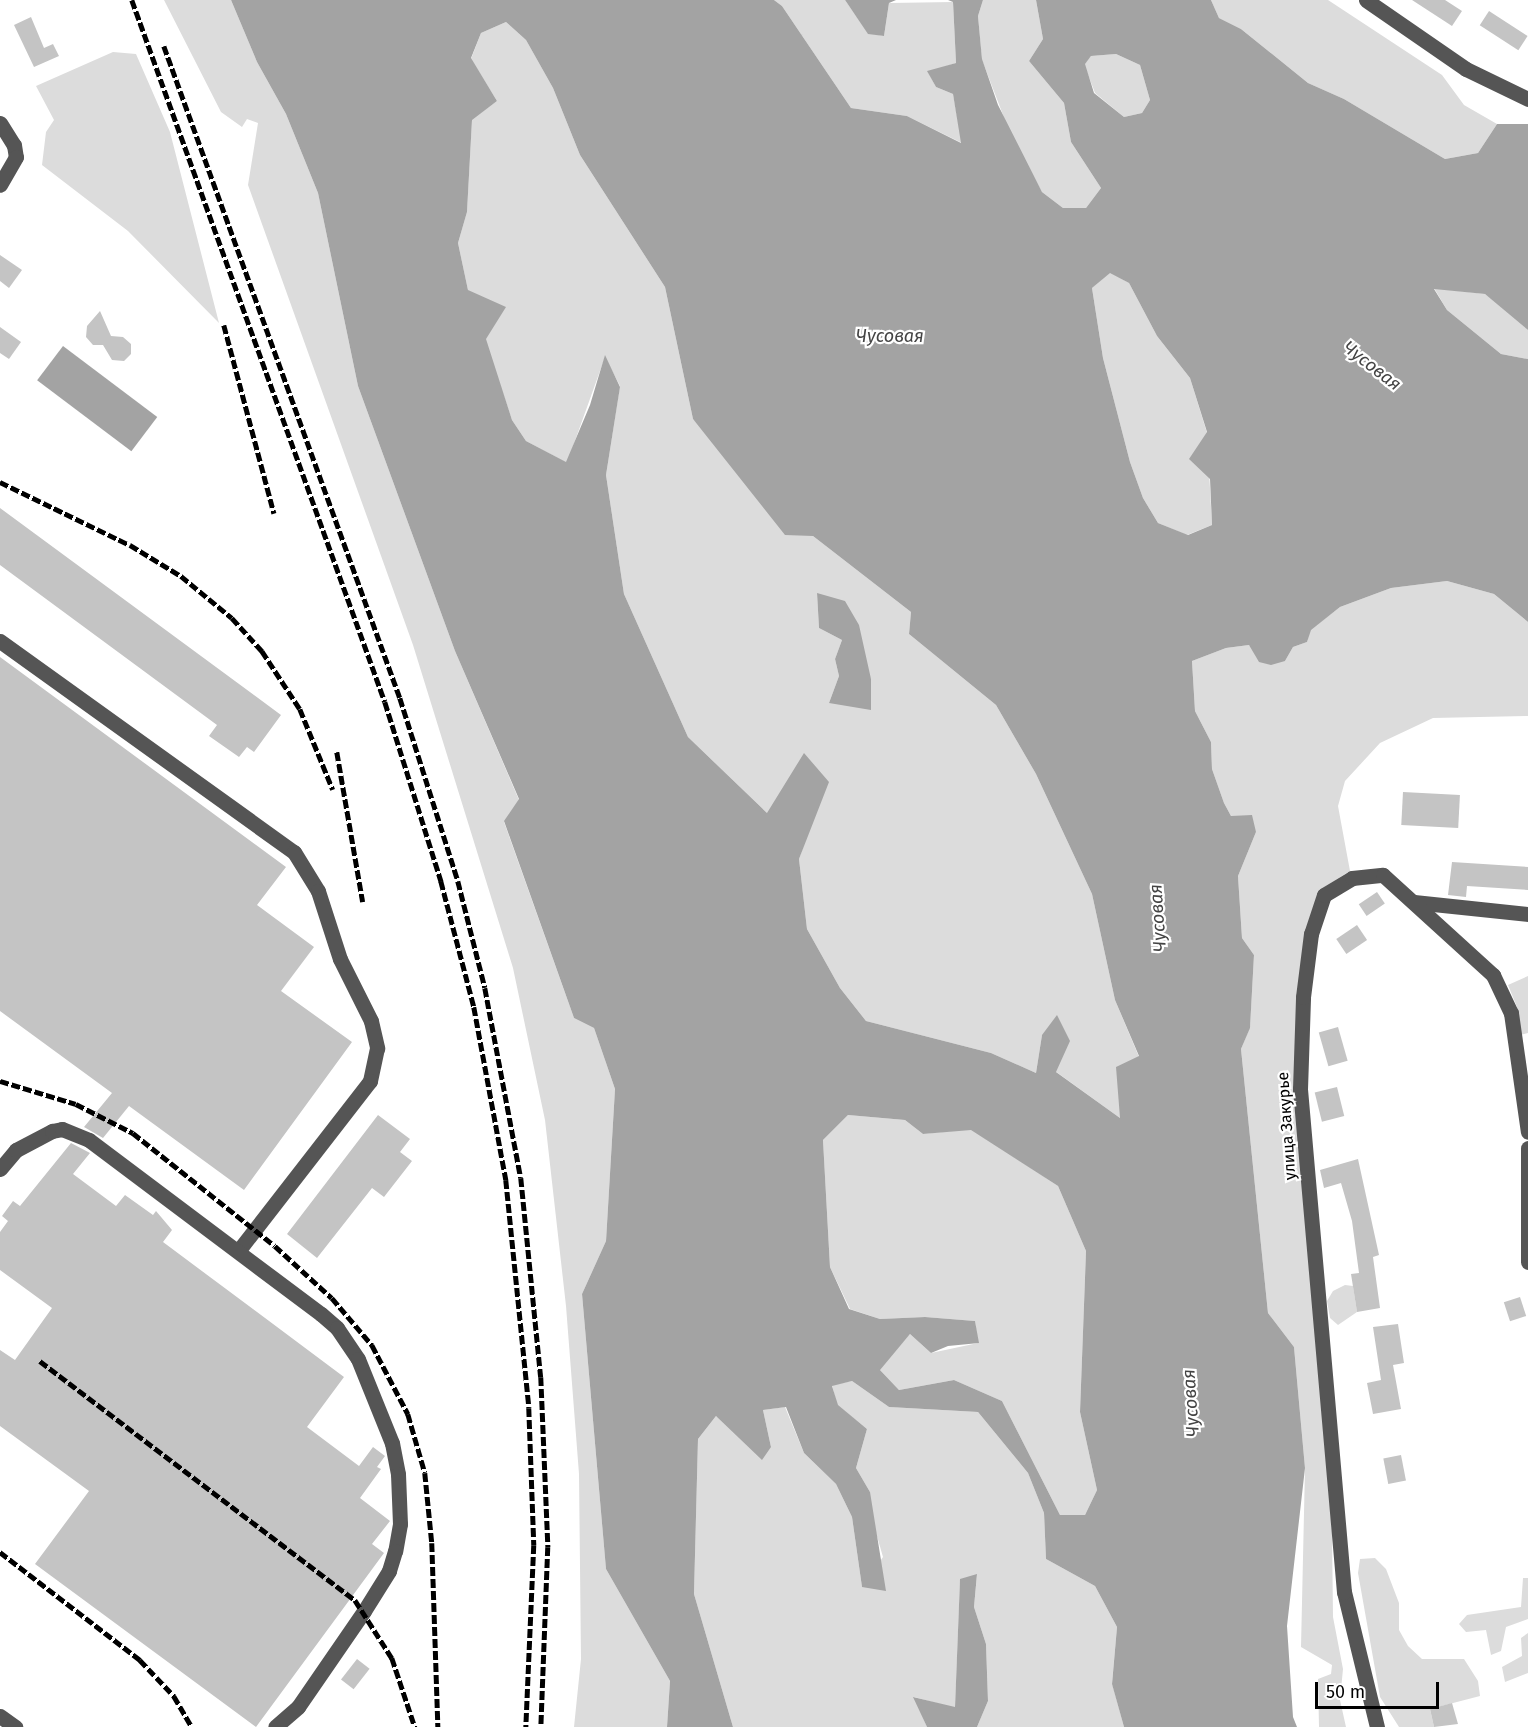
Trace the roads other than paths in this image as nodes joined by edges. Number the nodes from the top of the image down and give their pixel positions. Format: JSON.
{"nodes":[{"id":1,"x":1366,"y":0,"type":"edge"},
{"id":2,"x":1528,"y":99,"type":"edge"},
{"id":3,"x":0,"y":123,"type":"edge"},
{"id":4,"x":0,"y":185,"type":"edge"},
{"id":5,"x":0,"y":641,"type":"edge"},
{"id":6,"x":1414,"y":902,"type":"junction"},
{"id":7,"x":1528,"y":914,"type":"edge"},
{"id":8,"x":1528,"y":1132,"type":"edge"},
{"id":9,"x":1528,"y":1148,"type":"edge"},
{"id":10,"x":0,"y":1169,"type":"edge"},
{"id":11,"x":239,"y":1250,"type":"junction"},
{"id":12,"x":1528,"y":1262,"type":"edge"},
{"id":13,"x":0,"y":1716,"type":"edge"},
{"id":14,"x":15,"y":1727,"type":"edge"},
{"id":15,"x":275,"y":1727,"type":"edge"},
{"id":16,"x":1377,"y":1727,"type":"edge"}],
"edges":[{"from":1,"to":2,"type":"street"},
{"from":3,"to":4,"type":"street"},
{"from":5,"to":11,"type":"street"},
{"from":6,"to":7,"type":"street"},
{"from":6,"to":8,"type":"street","name":"улица Закурье"},
{"from":6,"to":16,"type":"street","name":"улица Закурье"},
{"from":9,"to":12,"type":"street"},
{"from":10,"to":11,"type":"street"},
{"from":11,"to":15,"type":"street"},
{"from":13,"to":14,"type":"street"}]}
